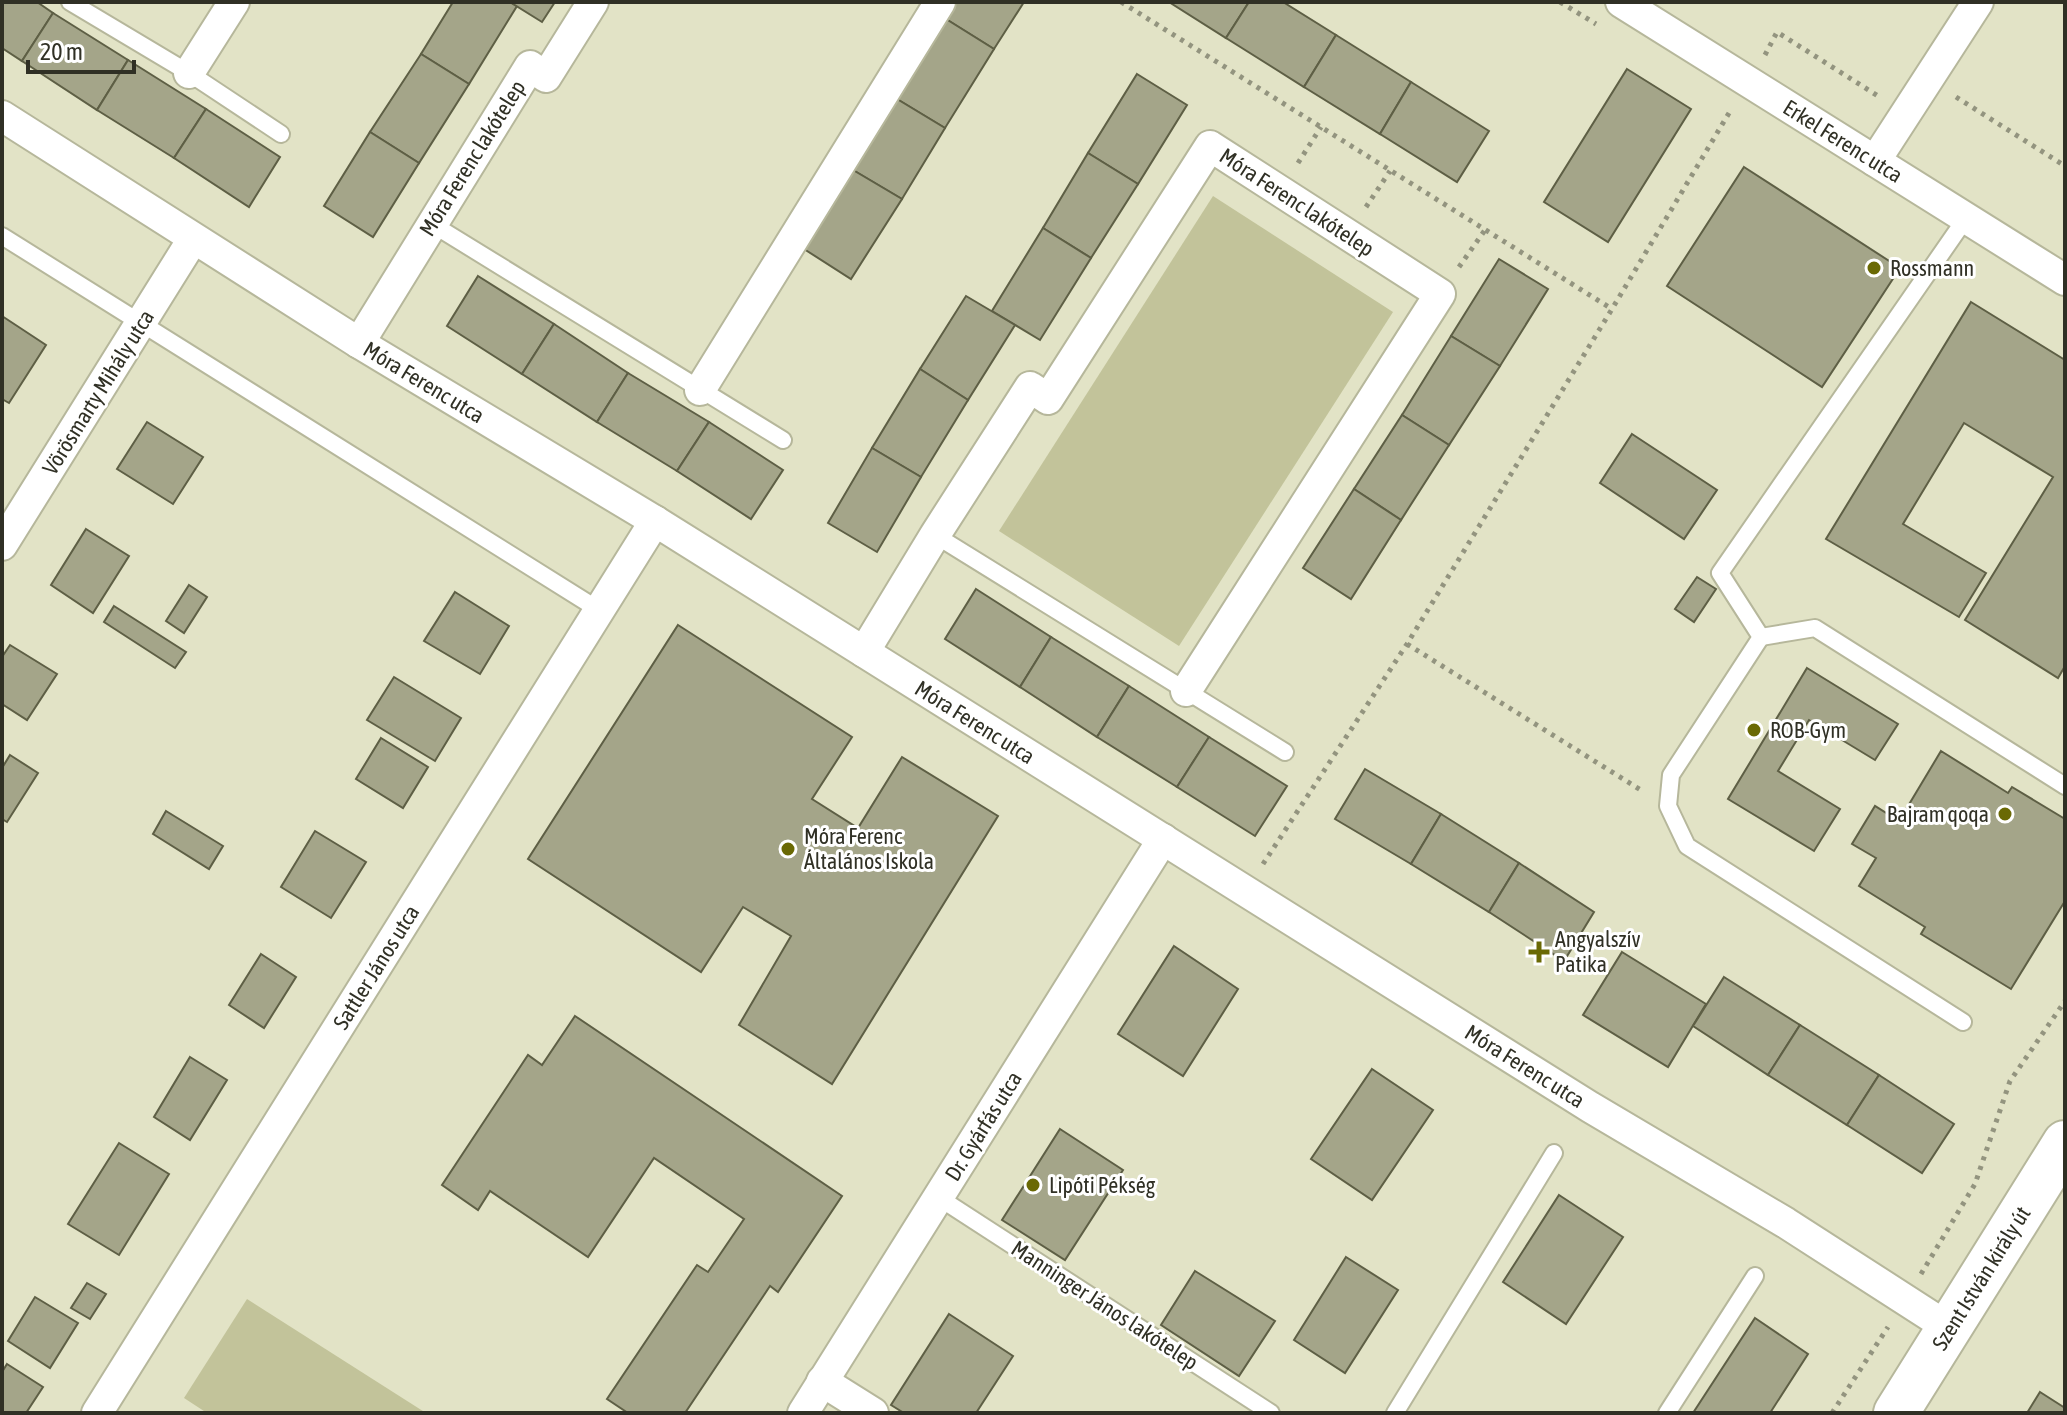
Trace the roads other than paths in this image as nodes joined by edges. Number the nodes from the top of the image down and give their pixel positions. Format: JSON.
{"nodes":[{"id":1,"x":70,"y":2,"type":"edge"},
{"id":2,"x":234,"y":2,"type":"edge"},
{"id":3,"x":593,"y":2,"type":"edge"},
{"id":4,"x":940,"y":2,"type":"edge"},
{"id":5,"x":1621,"y":2,"type":"edge"},
{"id":6,"x":1978,"y":2,"type":"edge"},
{"id":7,"x":189,"y":73,"type":"junction"},
{"id":8,"x":2,"y":116,"type":"edge"},
{"id":9,"x":281,"y":134,"type":"dead end"},
{"id":10,"x":1875,"y":161,"type":"junction"},
{"id":11,"x":1966,"y":218,"type":"junction"},
{"id":12,"x":432,"y":224,"type":"junction"},
{"id":13,"x":2,"y":236,"type":"edge"},
{"id":14,"x":193,"y":239,"type":"junction"},
{"id":15,"x":2065,"y":280,"type":"edge"},
{"id":16,"x":141,"y":323,"type":"junction"},
{"id":17,"x":359,"y":343,"type":"junction"},
{"id":18,"x":700,"y":390,"type":"junction"},
{"id":19,"x":783,"y":440,"type":"dead end"},
{"id":20,"x":655,"y":521,"type":"junction"},
{"id":21,"x":935,"y":535,"type":"junction"},
{"id":22,"x":2,"y":545,"type":"edge"},
{"id":23,"x":599,"y":610,"type":"junction"},
{"id":24,"x":1761,"y":637,"type":"junction"},
{"id":25,"x":864,"y":652,"type":"junction"},
{"id":26,"x":1186,"y":691,"type":"junction"},
{"id":27,"x":1285,"y":752,"type":"dead end"},
{"id":28,"x":2065,"y":786,"type":"edge"},
{"id":29,"x":1163,"y":839,"type":"junction"},
{"id":30,"x":1963,"y":1022,"type":"dead end"},
{"id":31,"x":2065,"y":1143,"type":"edge"},
{"id":32,"x":1554,"y":1153,"type":"dead end"},
{"id":33,"x":938,"y":1197,"type":"junction"},
{"id":34,"x":1755,"y":1276,"type":"dead end"},
{"id":35,"x":1949,"y":1328,"type":"junction"},
{"id":36,"x":822,"y":1381,"type":"junction"},
{"id":37,"x":97,"y":1413,"type":"edge"},
{"id":38,"x":803,"y":1413,"type":"edge"},
{"id":39,"x":873,"y":1413,"type":"edge"},
{"id":40,"x":1271,"y":1413,"type":"edge"},
{"id":41,"x":1395,"y":1413,"type":"edge"},
{"id":42,"x":1667,"y":1413,"type":"edge"},
{"id":43,"x":1896,"y":1413,"type":"edge"}],
"edges":[{"from":1,"to":7,"type":"lane"},
{"from":2,"to":7,"type":"street"},
{"from":3,"to":12,"type":"street","name":"Móra Ferenc lakótelep"},
{"from":4,"to":18,"type":"street"},
{"from":5,"to":10,"type":"street","name":"Erkel Ferenc utca"},
{"from":6,"to":10,"type":"street"},
{"from":7,"to":9,"type":"lane"},
{"from":8,"to":14,"type":"street","name":"Móra Ferenc utca"},
{"from":10,"to":11,"type":"street","name":"Erkel Ferenc utca"},
{"from":11,"to":15,"type":"street","name":"Erkel Ferenc utca"},
{"from":11,"to":24,"type":"lane"},
{"from":12,"to":17,"type":"street","name":"Móra Ferenc lakótelep"},
{"from":12,"to":18,"type":"lane"},
{"from":13,"to":16,"type":"lane"},
{"from":14,"to":16,"type":"street","name":"Vörösmarty Mihály utca"},
{"from":14,"to":17,"type":"street","name":"Móra Ferenc utca"},
{"from":16,"to":22,"type":"street","name":"Vörösmarty Mihály utca"},
{"from":16,"to":23,"type":"lane"},
{"from":17,"to":20,"type":"street","name":"Móra Ferenc utca"},
{"from":18,"to":19,"type":"lane"},
{"from":20,"to":23,"type":"street","name":"Sattler János utca"},
{"from":20,"to":25,"type":"street","name":"Móra Ferenc utca"},
{"from":21,"to":25,"type":"street","name":"Móra Ferenc lakótelep"},
{"from":21,"to":26,"type":"lane"},
{"from":21,"to":26,"type":"street","name":"Móra Ferenc lakótelep"},
{"from":23,"to":37,"type":"street","name":"Sattler János utca"},
{"from":24,"to":28,"type":"lane"},
{"from":24,"to":30,"type":"lane"},
{"from":25,"to":29,"type":"street","name":"Móra Ferenc utca"},
{"from":26,"to":27,"type":"lane"},
{"from":29,"to":33,"type":"street","name":"Dr. Gyárfás utca"},
{"from":29,"to":35,"type":"street","name":"Móra Ferenc utca"},
{"from":31,"to":35,"type":"main road","name":"Szent István király út"},
{"from":32,"to":41,"type":"lane"},
{"from":33,"to":36,"type":"street","name":"Dr. Gyárfás utca"},
{"from":33,"to":40,"type":"lane","name":"Manninger János lakótelep"},
{"from":34,"to":42,"type":"lane"},
{"from":35,"to":43,"type":"main road","name":"Szent István király út"},
{"from":36,"to":38,"type":"street","name":"Dr. Gyárfás utca"},
{"from":36,"to":39,"type":"street"}]}
